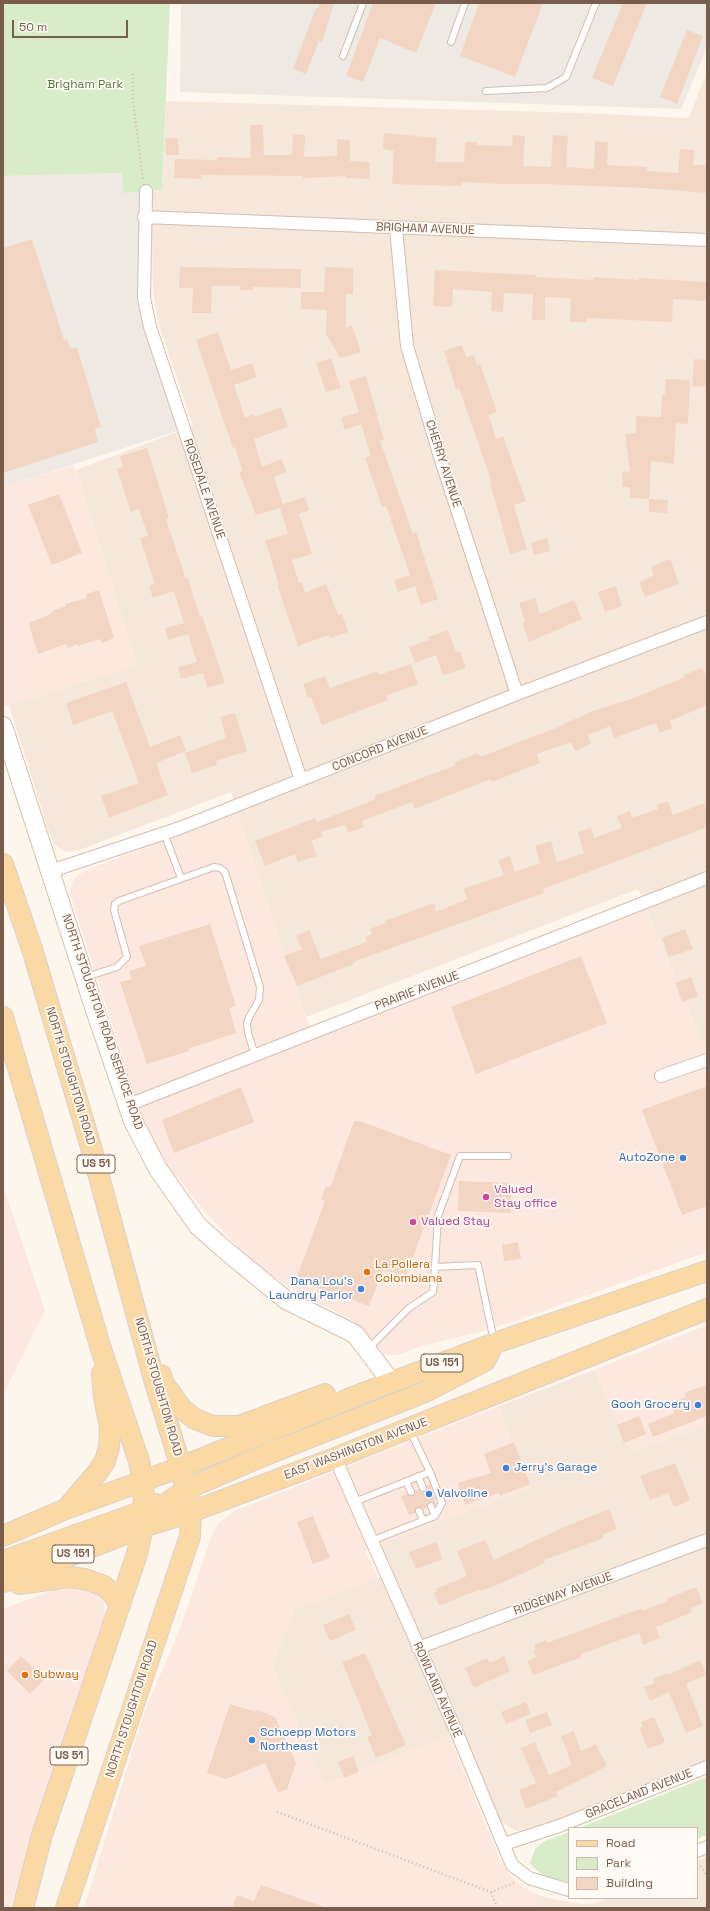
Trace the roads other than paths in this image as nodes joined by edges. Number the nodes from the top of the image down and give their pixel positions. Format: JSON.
{"nodes":[{"id":1,"x":363,"y":3,"type":"edge"},
{"id":2,"x":465,"y":3,"type":"edge"},
{"id":3,"x":596,"y":3,"type":"edge"},
{"id":4,"x":450,"y":42,"type":"dead end"},
{"id":5,"x":343,"y":56,"type":"dead end"},
{"id":6,"x":486,"y":90,"type":"dead end"},
{"id":7,"x":146,"y":192,"type":"road end"},
{"id":8,"x":144,"y":217,"type":"junction"},
{"id":9,"x":396,"y":228,"type":"junction"},
{"id":10,"x":707,"y":240,"type":"edge"},
{"id":11,"x":707,"y":622,"type":"edge"},
{"id":12,"x":517,"y":694,"type":"junction"},
{"id":13,"x":3,"y":726,"type":"edge"},
{"id":14,"x":301,"y":780,"type":"junction"},
{"id":15,"x":164,"y":833,"type":"junction"},
{"id":16,"x":3,"y":864,"type":"edge"},
{"id":17,"x":51,"y":870,"type":"junction"},
{"id":18,"x":181,"y":878,"type":"junction"},
{"id":19,"x":707,"y":878,"type":"edge"},
{"id":20,"x":85,"y":978,"type":"junction"},
{"id":21,"x":3,"y":1017,"type":"edge"},
{"id":22,"x":255,"y":1055,"type":"junction"},
{"id":23,"x":707,"y":1060,"type":"edge"},
{"id":24,"x":661,"y":1076,"type":"dead end"},
{"id":25,"x":128,"y":1104,"type":"junction"},
{"id":26,"x":508,"y":1156,"type":"dead end"},
{"id":27,"x":435,"y":1267,"type":"junction"},
{"id":28,"x":707,"y":1271,"type":"edge"},
{"id":29,"x":132,"y":1298,"type":"junction"},
{"id":30,"x":707,"y":1309,"type":"edge"},
{"id":31,"x":495,"y":1342,"type":"junction"},
{"id":32,"x":101,"y":1349,"type":"junction"},
{"id":33,"x":368,"y":1349,"type":"junction"},
{"id":34,"x":392,"y":1383,"type":"junction"},
{"id":35,"x":366,"y":1392,"type":"junction"},
{"id":36,"x":409,"y":1428,"type":"junction"},
{"id":37,"x":335,"y":1458,"type":"junction"},
{"id":38,"x":181,"y":1467,"type":"junction"},
{"id":39,"x":430,"y":1472,"type":"junction"},
{"id":40,"x":418,"y":1476,"type":"junction"},
{"id":41,"x":406,"y":1481,"type":"junction"},
{"id":42,"x":143,"y":1482,"type":"junction"},
{"id":43,"x":423,"y":1488,"type":"dead end"},
{"id":44,"x":187,"y":1489,"type":"junction"},
{"id":45,"x":411,"y":1492,"type":"dead end"},
{"id":46,"x":354,"y":1502,"type":"junction"},
{"id":47,"x":431,"y":1506,"type":"dead end"},
{"id":48,"x":66,"y":1510,"type":"junction"},
{"id":49,"x":419,"y":1511,"type":"dead end"},
{"id":50,"x":191,"y":1512,"type":"junction"},
{"id":51,"x":435,"y":1516,"type":"junction"},
{"id":52,"x":144,"y":1518,"type":"junction"},
{"id":53,"x":423,"y":1521,"type":"junction"},
{"id":54,"x":3,"y":1536,"type":"edge"},
{"id":55,"x":707,"y":1540,"type":"edge"},
{"id":56,"x":371,"y":1541,"type":"junction"},
{"id":57,"x":3,"y":1561,"type":"edge"},
{"id":58,"x":3,"y":1582,"type":"edge"},
{"id":59,"x":3,"y":1586,"type":"edge"},
{"id":60,"x":120,"y":1605,"type":"junction"},
{"id":61,"x":418,"y":1648,"type":"junction"},
{"id":62,"x":707,"y":1767,"type":"edge"},
{"id":63,"x":504,"y":1844,"type":"junction"},
{"id":64,"x":568,"y":1890,"type":"edge"},
{"id":65,"x":23,"y":1908,"type":"edge"},
{"id":66,"x":66,"y":1908,"type":"edge"}],
"edges":[{"from":1,"to":5,"type":"lane"},
{"from":2,"to":4,"type":"lane"},
{"from":3,"to":6,"type":"lane"},
{"from":7,"to":8,"type":"street","name":"ROSEDALE AVENUE"},
{"from":8,"to":9,"type":"street","name":"BRIGHAM AVENUE"},
{"from":8,"to":14,"type":"street","name":"ROSEDALE AVENUE"},
{"from":9,"to":10,"type":"street","name":"BRIGHAM AVENUE"},
{"from":9,"to":12,"type":"street","name":"CHERRY AVENUE"},
{"from":11,"to":12,"type":"street","name":"CONCORD AVENUE"},
{"from":12,"to":14,"type":"street","name":"CONCORD AVENUE"},
{"from":13,"to":17,"type":"street","name":"NORTH STOUGHTON ROAD SERVICE ROAD"},
{"from":14,"to":15,"type":"street","name":"CONCORD AVENUE"},
{"from":15,"to":17,"type":"street","name":"CONCORD AVENUE"},
{"from":15,"to":18,"type":"lane"},
{"from":16,"to":29,"type":"main road","name":"NORTH STOUGHTON ROAD","number":"US 51"},
{"from":17,"to":20,"type":"street","name":"NORTH STOUGHTON ROAD SERVICE ROAD"},
{"from":18,"to":20,"type":"lane"},
{"from":18,"to":22,"type":"lane"},
{"from":19,"to":22,"type":"street","name":"PRAIRIE AVENUE"},
{"from":20,"to":25,"type":"street","name":"NORTH STOUGHTON ROAD SERVICE ROAD"},
{"from":21,"to":32,"type":"main road","number":"US 51"},
{"from":22,"to":25,"type":"street","name":"PRAIRIE AVENUE"},
{"from":23,"to":24,"type":"street"},
{"from":25,"to":33,"type":"street","name":"NORTH STOUGHTON ROAD SERVICE ROAD"},
{"from":26,"to":27,"type":"lane"},
{"from":27,"to":31,"type":"lane"},
{"from":27,"to":33,"type":"lane"},
{"from":28,"to":31,"type":"main road","number":"US 151"},
{"from":29,"to":35,"type":"main road"},
{"from":29,"to":38,"type":"main road","name":"NORTH STOUGHTON ROAD","number":"US 51"},
{"from":30,"to":36,"type":"main road","name":"EAST WASHINGTON AVENUE","number":"US 151"},
{"from":31,"to":34,"type":"main road","number":"US 151"},
{"from":31,"to":44,"type":"main road"},
{"from":32,"to":42,"type":"main road","number":"US 51"},
{"from":32,"to":48,"type":"main road"},
{"from":33,"to":34,"type":"street","name":"NORTH STOUGHTON ROAD SERVICE ROAD"},
{"from":34,"to":35,"type":"main road","number":"US 151"},
{"from":35,"to":38,"type":"main road","number":"US 151"},
{"from":36,"to":37,"type":"main road","name":"EAST WASHINGTON AVENUE","number":"US 151"},
{"from":36,"to":39,"type":"lane"},
{"from":37,"to":46,"type":"street","name":"ROWLAND AVENUE"},
{"from":37,"to":50,"type":"main road","name":"EAST WASHINGTON AVENUE","number":"US 151"},
{"from":38,"to":42,"type":"main road","number":"US 151"},
{"from":38,"to":44,"type":"main road","name":"NORTH STOUGHTON ROAD","number":"US 51"},
{"from":38,"to":52,"type":"main road"},
{"from":39,"to":40,"type":"lane"},
{"from":39,"to":51,"type":"lane"},
{"from":40,"to":41,"type":"lane"},
{"from":40,"to":43,"type":"lane"},
{"from":41,"to":45,"type":"lane"},
{"from":41,"to":46,"type":"lane"},
{"from":42,"to":48,"type":"main road","number":"US 151"},
{"from":42,"to":52,"type":"main road","number":"US 51"},
{"from":44,"to":50,"type":"main road","name":"NORTH STOUGHTON ROAD","number":"US 51"},
{"from":44,"to":52,"type":"main road"},
{"from":46,"to":56,"type":"street","name":"ROWLAND AVENUE"},
{"from":47,"to":51,"type":"lane"},
{"from":48,"to":54,"type":"main road","number":"US 151"},
{"from":49,"to":53,"type":"lane"},
{"from":50,"to":52,"type":"main road","name":"EAST WASHINGTON AVENUE","number":"US 151"},
{"from":50,"to":66,"type":"main road","name":"NORTH STOUGHTON ROAD","number":"US 51"},
{"from":51,"to":53,"type":"lane"},
{"from":52,"to":57,"type":"main road"},
{"from":52,"to":58,"type":"main road","name":"EAST WASHINGTON AVENUE","number":"US 151"},
{"from":52,"to":60,"type":"main road","number":"US 51"},
{"from":53,"to":56,"type":"lane"},
{"from":55,"to":61,"type":"street","name":"RIDGEWAY AVENUE"},
{"from":56,"to":61,"type":"street","name":"ROWLAND AVENUE"},
{"from":59,"to":60,"type":"main road"},
{"from":60,"to":65,"type":"main road","number":"US 51"},
{"from":61,"to":63,"type":"street","name":"ROWLAND AVENUE"},
{"from":62,"to":63,"type":"street","name":"GRACELAND AVENUE"},
{"from":63,"to":64,"type":"street","name":"ROWLAND AVENUE"}]}
